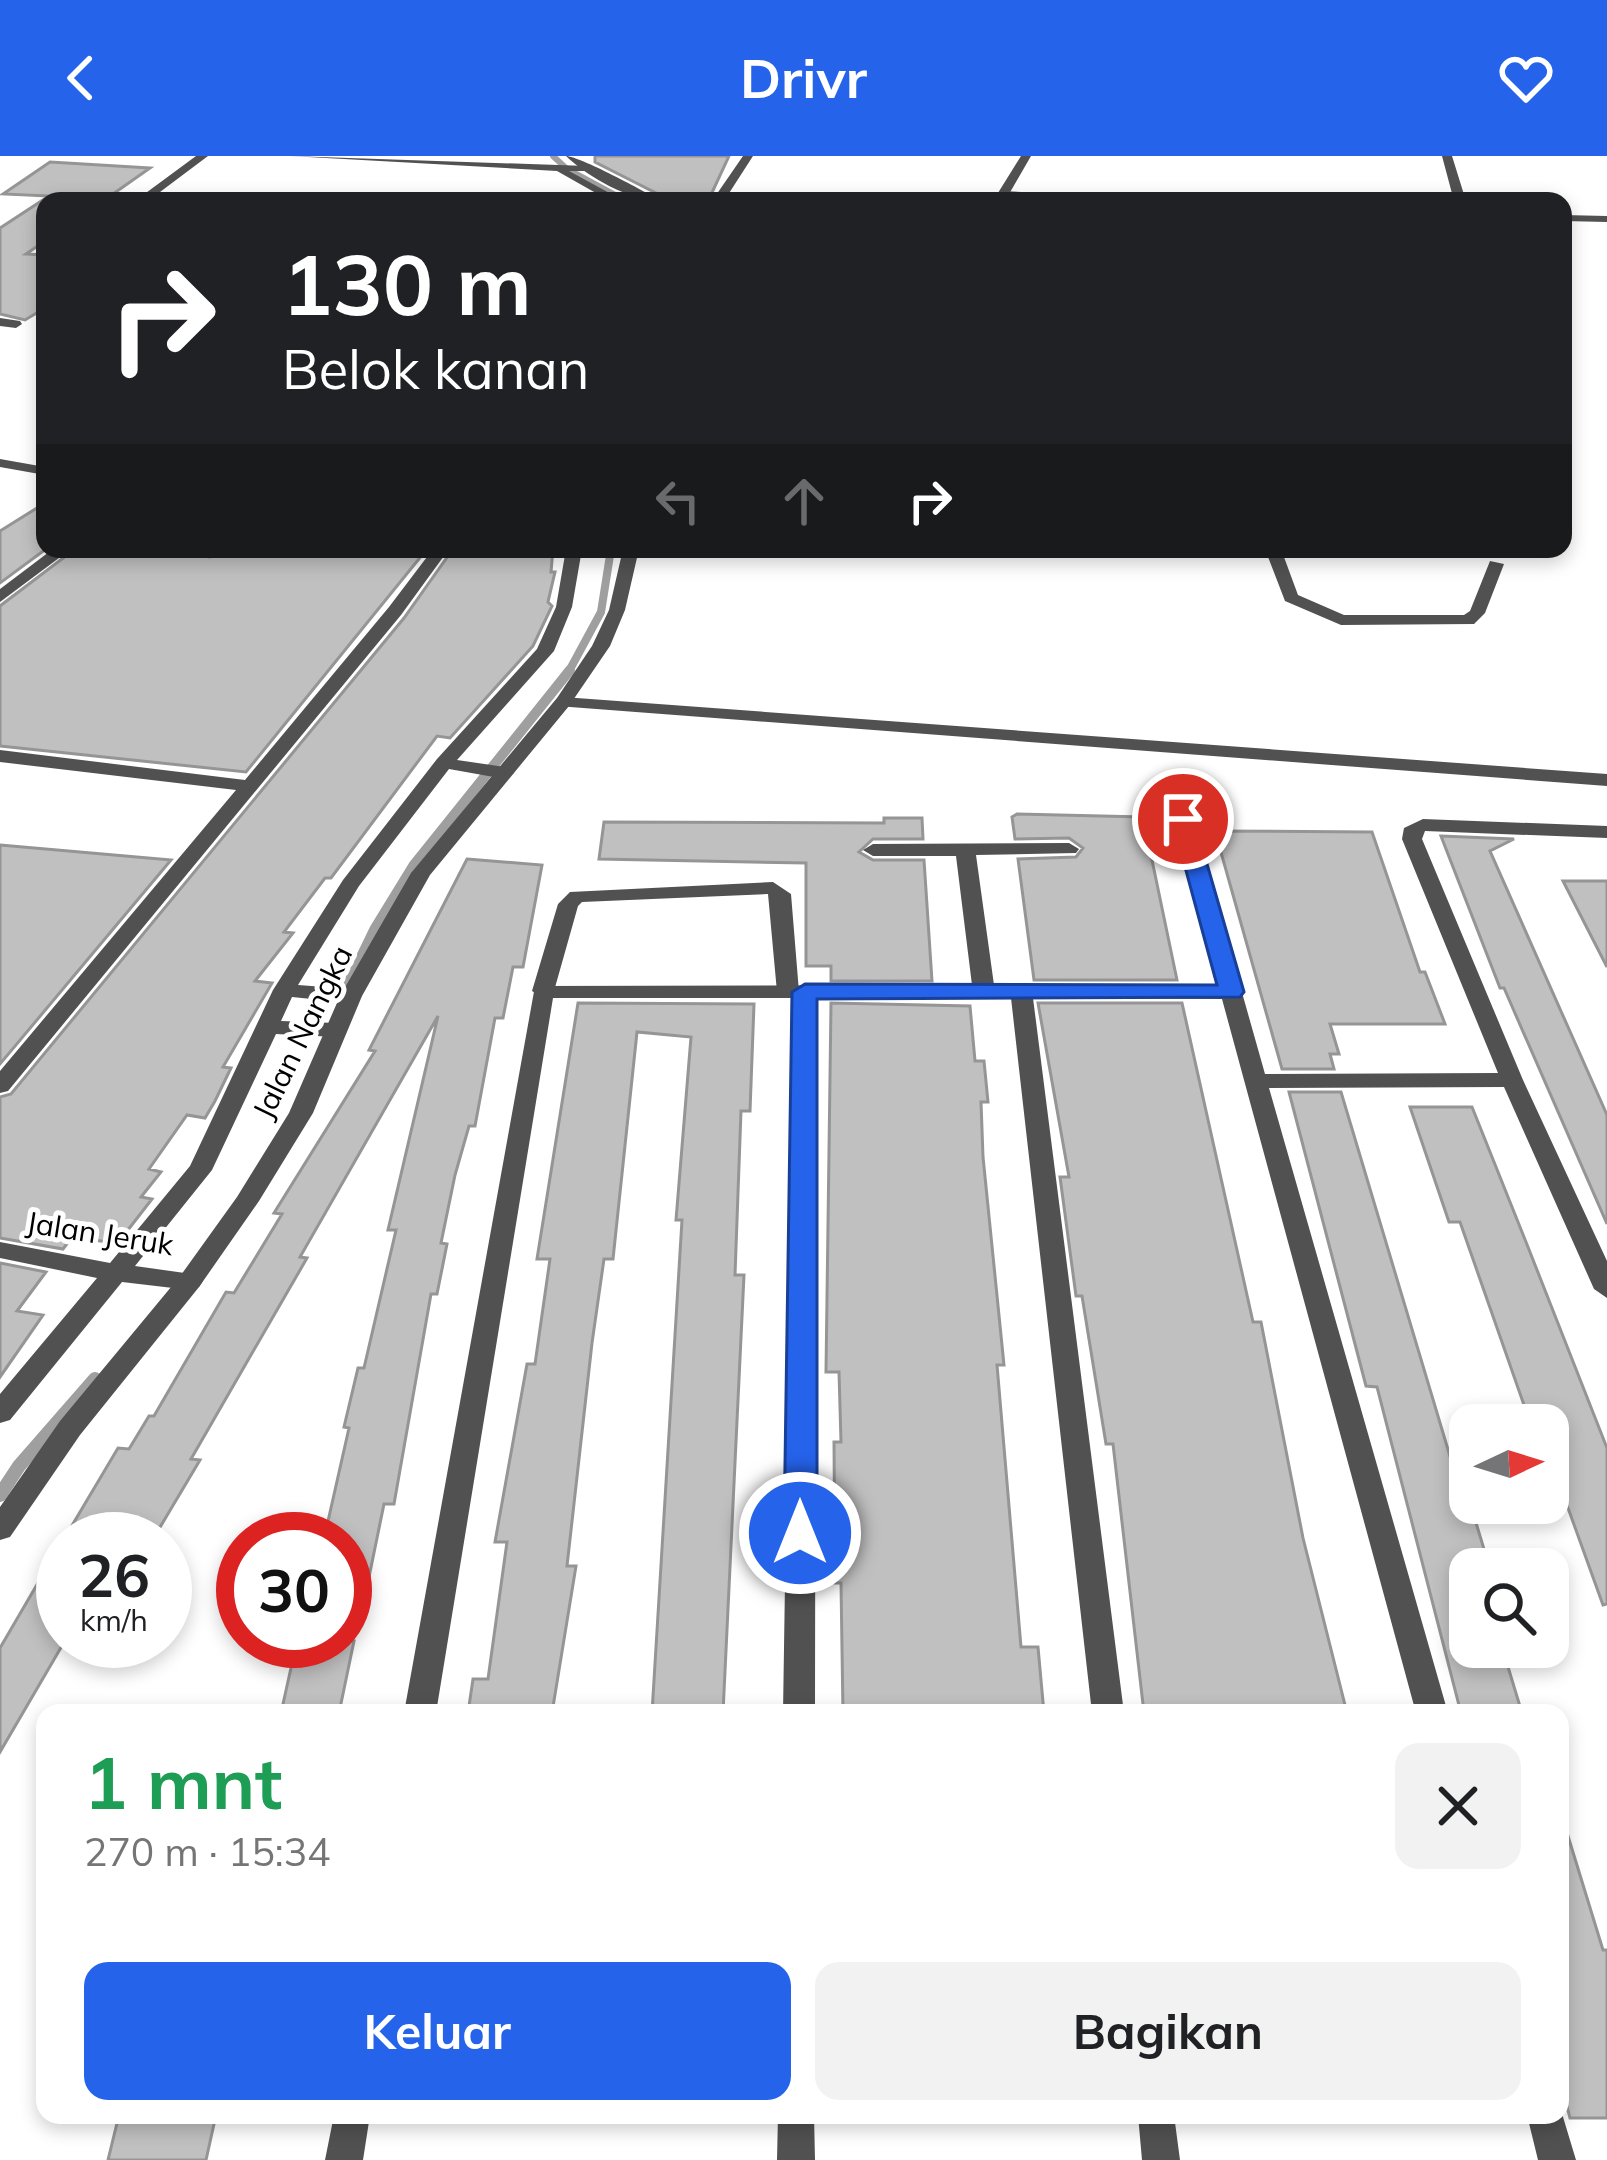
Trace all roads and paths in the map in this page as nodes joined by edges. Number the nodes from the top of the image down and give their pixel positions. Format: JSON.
{"nodes":[{"id":1,"x":203,"y":156,"type":"edge"},
{"id":2,"x":295,"y":156,"type":"edge"},
{"id":3,"x":571,"y":156,"type":"edge"},
{"id":4,"x":748,"y":156,"type":"edge"},
{"id":5,"x":1026,"y":156,"type":"edge"},
{"id":6,"x":1447,"y":156,"type":"edge"},
{"id":7,"x":557,"y":168,"type":"junction"},
{"id":8,"x":582,"y":169,"type":"junction"},
{"id":9,"x":153,"y":192,"type":"edge"},
{"id":10,"x":601,"y":192,"type":"edge"},
{"id":11,"x":635,"y":192,"type":"edge"},
{"id":12,"x":724,"y":192,"type":"edge"},
{"id":13,"x":1005,"y":192,"type":"edge"},
{"id":14,"x":1457,"y":192,"type":"edge"},
{"id":15,"x":1572,"y":218,"type":"edge"},
{"id":16,"x":1607,"y":219,"type":"edge"},
{"id":17,"x":0,"y":322,"type":"edge"},
{"id":18,"x":16,"y":324,"type":"dead end"},
{"id":19,"x":0,"y":463,"type":"edge"},
{"id":20,"x":36,"y":469,"type":"edge"},
{"id":21,"x":50,"y":558,"type":"edge"},
{"id":22,"x":434,"y":558,"type":"edge"},
{"id":23,"x":572,"y":558,"type":"edge"},
{"id":24,"x":629,"y":558,"type":"edge"},
{"id":25,"x":1276,"y":558,"type":"edge"},
{"id":26,"x":1496,"y":564,"type":"dead end"},
{"id":27,"x":0,"y":597,"type":"edge"},
{"id":28,"x":563,"y":703,"type":"junction"},
{"id":29,"x":0,"y":756,"type":"edge"},
{"id":30,"x":449,"y":764,"type":"junction"},
{"id":31,"x":498,"y":772,"type":"junction"},
{"id":32,"x":1607,"y":780,"type":"edge"},
{"id":33,"x":250,"y":786,"type":"junction"},
{"id":34,"x":1183,"y":819,"type":"dead end"},
{"id":35,"x":1607,"y":832,"type":"edge"},
{"id":36,"x":1069,"y":849,"type":"dead end"},
{"id":37,"x":873,"y":850,"type":"dead end"},
{"id":38,"x":965,"y":850,"type":"junction"},
{"id":39,"x":290,"y":991,"type":"junction"},
{"id":40,"x":543,"y":991,"type":"junction"},
{"id":41,"x":796,"y":992,"type":"junction"},
{"id":42,"x":984,"y":992,"type":"junction"},
{"id":43,"x":1022,"y":992,"type":"junction"},
{"id":44,"x":1232,"y":992,"type":"junction"},
{"id":45,"x":348,"y":996,"type":"junction"},
{"id":46,"x":273,"y":1027,"type":"junction"},
{"id":47,"x":334,"y":1029,"type":"junction"},
{"id":48,"x":1512,"y":1080,"type":"junction"},
{"id":49,"x":1255,"y":1081,"type":"junction"},
{"id":50,"x":0,"y":1086,"type":"edge"},
{"id":51,"x":0,"y":1250,"type":"edge"},
{"id":52,"x":124,"y":1274,"type":"junction"},
{"id":53,"x":187,"y":1280,"type":"junction"},
{"id":54,"x":1607,"y":1289,"type":"edge"},
{"id":55,"x":0,"y":1413,"type":"edge"},
{"id":56,"x":0,"y":1529,"type":"edge"},
{"id":57,"x":422,"y":1704,"type":"edge"},
{"id":58,"x":799,"y":1704,"type":"edge"},
{"id":59,"x":1107,"y":1704,"type":"edge"},
{"id":60,"x":1429,"y":1704,"type":"edge"},
{"id":61,"x":350,"y":2124,"type":"edge"},
{"id":62,"x":796,"y":2124,"type":"edge"},
{"id":63,"x":1157,"y":2124,"type":"edge"},
{"id":64,"x":1547,"y":2124,"type":"edge"},
{"id":65,"x":344,"y":2160,"type":"edge"},
{"id":66,"x":796,"y":2160,"type":"edge"},
{"id":67,"x":1161,"y":2160,"type":"edge"},
{"id":68,"x":1557,"y":2160,"type":"edge"}],
"edges":[{"from":1,"to":9,"type":"street"},
{"from":2,"to":7,"type":"street"},
{"from":3,"to":8,"type":"street"},
{"from":4,"to":12,"type":"street"},
{"from":5,"to":13,"type":"street"},
{"from":6,"to":14,"type":"street"},
{"from":7,"to":8,"type":"street"},
{"from":7,"to":10,"type":"street"},
{"from":8,"to":11,"type":"street"},
{"from":15,"to":16,"type":"street"},
{"from":17,"to":18,"type":"street"},
{"from":19,"to":20,"type":"street"},
{"from":21,"to":27,"type":"street"},
{"from":22,"to":33,"type":"street"},
{"from":23,"to":30,"type":"street"},
{"from":24,"to":28,"type":"street","name":"Jalan Nangka"},
{"from":25,"to":26,"type":"street"},
{"from":28,"to":31,"type":"street","name":"Jalan Nangka"},
{"from":28,"to":32,"type":"street"},
{"from":29,"to":33,"type":"street"},
{"from":30,"to":31,"type":"street"},
{"from":30,"to":39,"type":"street"},
{"from":31,"to":45,"type":"street","name":"Jalan Nangka"},
{"from":33,"to":50,"type":"street"},
{"from":34,"to":44,"type":"street"},
{"from":35,"to":48,"type":"street"},
{"from":36,"to":38,"type":"street"},
{"from":37,"to":38,"type":"street"},
{"from":38,"to":42,"type":"street"},
{"from":39,"to":45,"type":"street"},
{"from":39,"to":46,"type":"street"},
{"from":40,"to":41,"type":"street"},
{"from":40,"to":41,"type":"street"},
{"from":40,"to":57,"type":"street"},
{"from":41,"to":42,"type":"street"},
{"from":41,"to":58,"type":"street"},
{"from":42,"to":43,"type":"street"},
{"from":43,"to":44,"type":"street"},
{"from":43,"to":59,"type":"street"},
{"from":44,"to":49,"type":"street"},
{"from":45,"to":47,"type":"street","name":"Jalan Nangka"},
{"from":46,"to":47,"type":"street"},
{"from":46,"to":52,"type":"street"},
{"from":47,"to":53,"type":"street","name":"Jalan Nangka"},
{"from":48,"to":49,"type":"street"},
{"from":48,"to":54,"type":"street"},
{"from":49,"to":60,"type":"street"},
{"from":51,"to":52,"type":"street","name":"Jalan Jeruk"},
{"from":52,"to":53,"type":"street","name":"Jalan Jeruk"},
{"from":52,"to":55,"type":"street"},
{"from":53,"to":56,"type":"street","name":"Jalan Nangka"},
{"from":61,"to":65,"type":"street"},
{"from":62,"to":66,"type":"street"},
{"from":63,"to":67,"type":"street"},
{"from":64,"to":68,"type":"street"}]}
